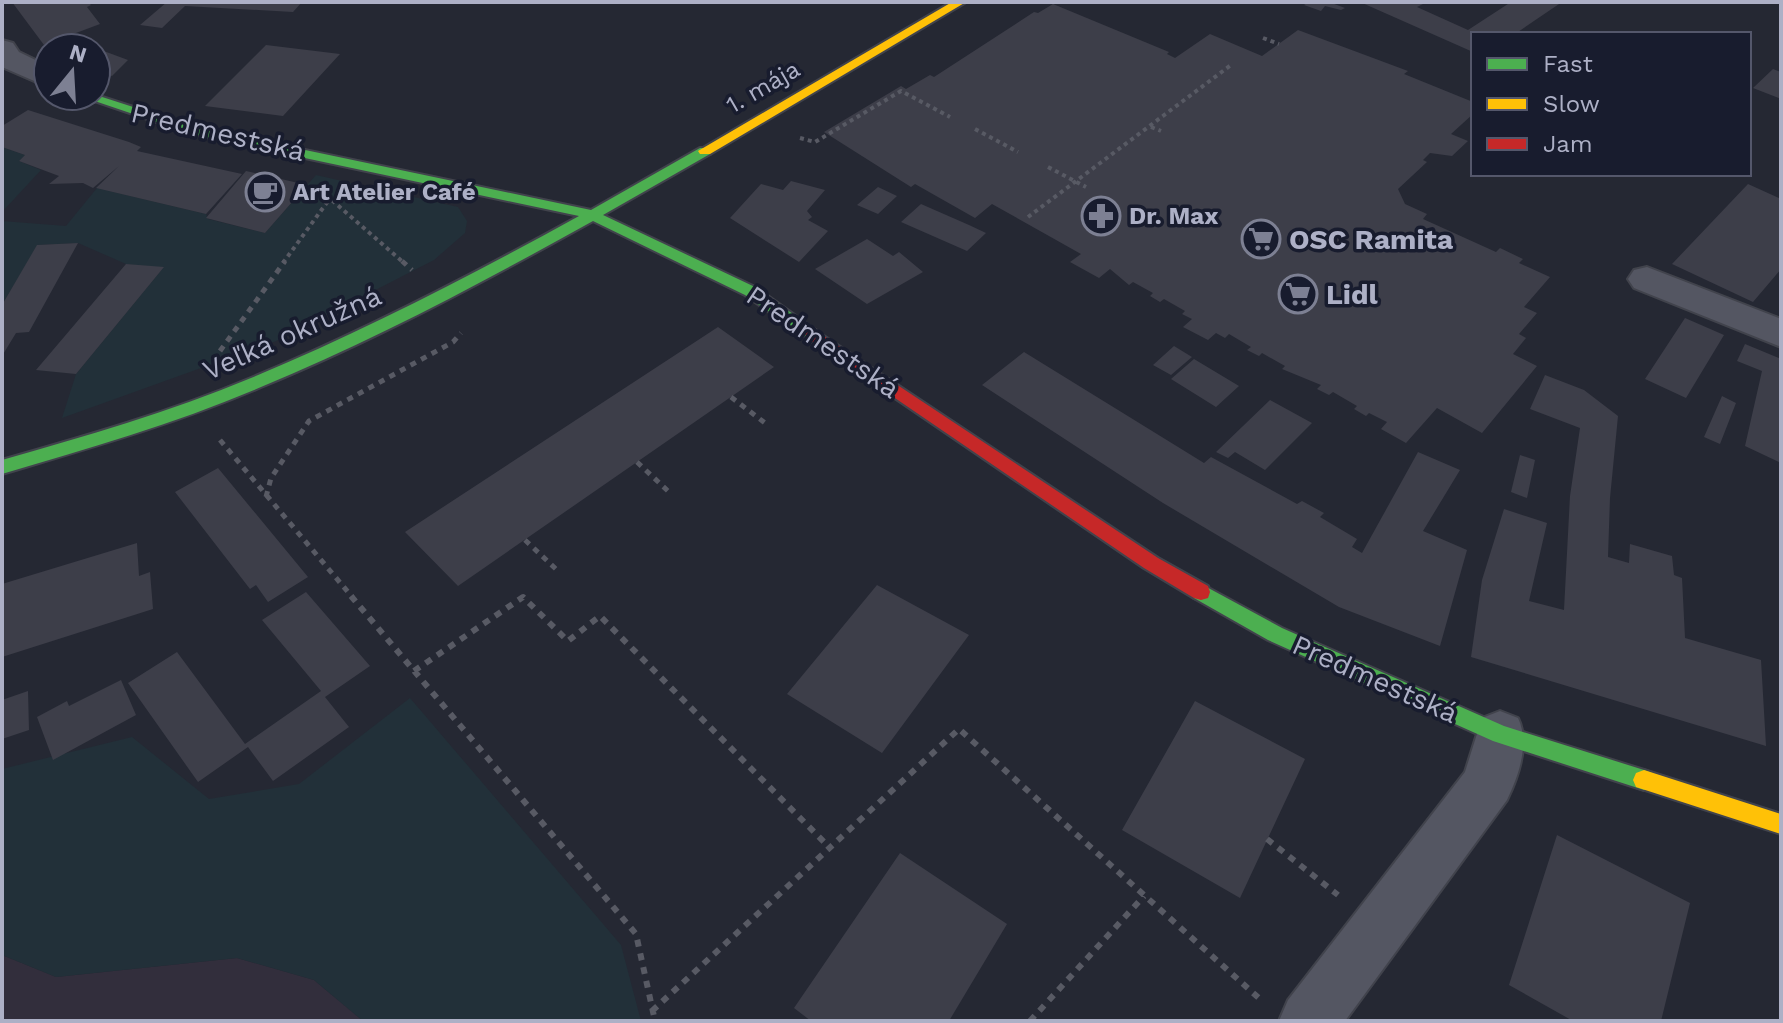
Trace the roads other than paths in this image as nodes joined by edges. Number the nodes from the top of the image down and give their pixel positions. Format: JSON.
{"nodes":[{"id":1,"x":960,"y":2,"type":"edge"},
{"id":2,"x":2,"y":49,"type":"edge"},
{"id":3,"x":32,"y":70,"type":"edge"},
{"id":4,"x":112,"y":104,"type":"edge"},
{"id":5,"x":590,"y":214,"type":"junction"},
{"id":6,"x":1647,"y":279,"type":"dead end"},
{"id":7,"x":1781,"y":334,"type":"edge"},
{"id":8,"x":2,"y":467,"type":"edge"},
{"id":9,"x":1500,"y":734,"type":"junction"},
{"id":10,"x":1781,"y":824,"type":"edge"},
{"id":11,"x":1291,"y":1016,"type":"edge"}],
"edges":[{"from":1,"to":5,"type":"street","name":"1. mája"},
{"from":2,"to":3,"type":"street"},
{"from":4,"to":5,"type":"street","name":"Predmestská"},
{"from":5,"to":8,"type":"street","name":"Veľká okružná"},
{"from":5,"to":9,"type":"street","name":"Predmestská"},
{"from":6,"to":7,"type":"street"},
{"from":9,"to":10,"type":"street","name":"Predmestská"},
{"from":9,"to":11,"type":"street"}]}
